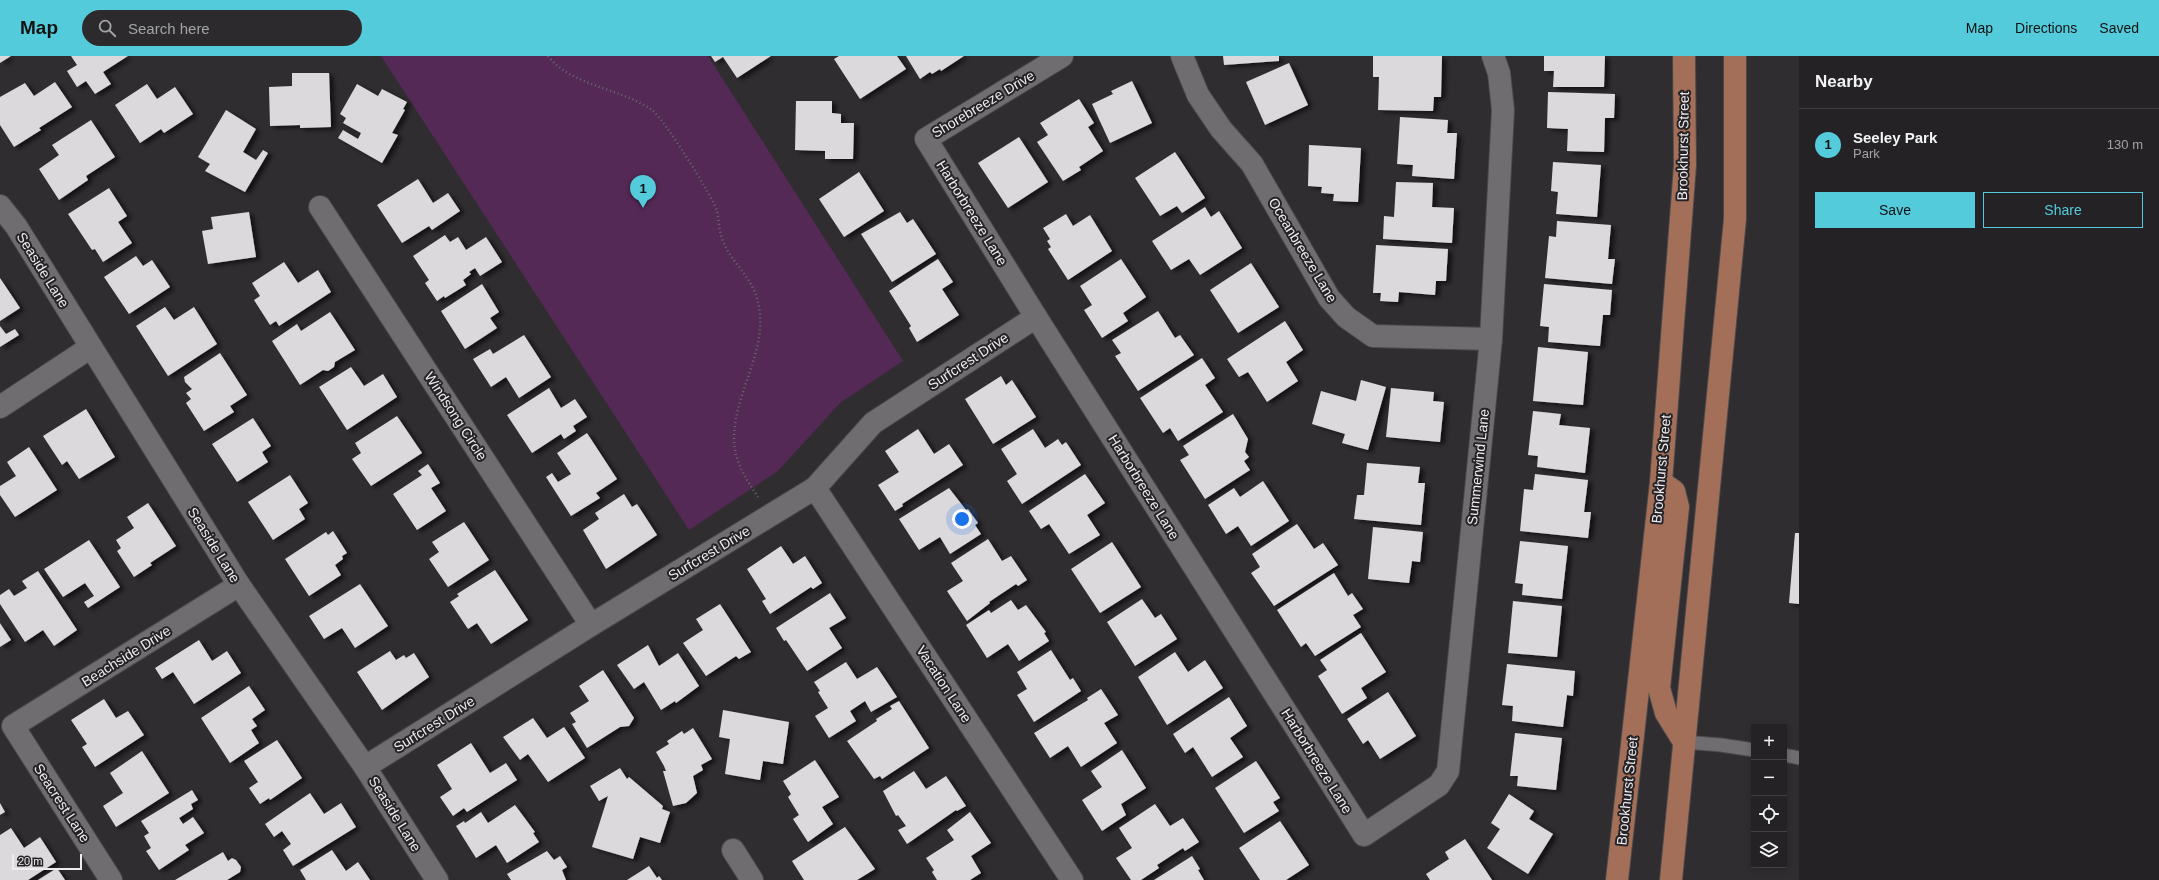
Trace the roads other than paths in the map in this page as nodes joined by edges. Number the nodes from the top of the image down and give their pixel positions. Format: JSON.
{"nodes":[{"id":1,"x":1062,"y":56,"type":"edge"},
{"id":2,"x":1182,"y":56,"type":"edge"},
{"id":3,"x":1493,"y":56,"type":"edge"},
{"id":4,"x":1684,"y":56,"type":"edge"},
{"id":5,"x":1736,"y":56,"type":"edge"},
{"id":6,"x":926,"y":139,"type":"joint"},
{"id":7,"x":0,"y":206,"type":"edge"},
{"id":8,"x":320,"y":207,"type":"dead end"},
{"id":9,"x":1036,"y":317,"type":"junction"},
{"id":10,"x":1491,"y":339,"type":"junction"},
{"id":11,"x":91,"y":347,"type":"junction"},
{"id":12,"x":0,"y":406,"type":"edge"},
{"id":13,"x":1661,"y":482,"type":"junction"},
{"id":14,"x":816,"y":488,"type":"junction"},
{"id":15,"x":239,"y":585,"type":"junction"},
{"id":16,"x":591,"y":624,"type":"junction"},
{"id":17,"x":13,"y":726,"type":"joint"},
{"id":18,"x":1684,"y":742,"type":"junction"},
{"id":19,"x":1751,"y":750,"type":"edge"},
{"id":20,"x":1787,"y":756,"type":"edge"},
{"id":21,"x":1799,"y":758,"type":"edge"},
{"id":22,"x":365,"y":767,"type":"junction"},
{"id":23,"x":1364,"y":835,"type":"joint"},
{"id":24,"x":733,"y":850,"type":"dead end"},
{"id":25,"x":111,"y":880,"type":"edge"},
{"id":26,"x":437,"y":880,"type":"edge"},
{"id":27,"x":752,"y":880,"type":"edge"},
{"id":28,"x":1072,"y":880,"type":"edge"},
{"id":29,"x":1617,"y":880,"type":"edge"},
{"id":30,"x":1671,"y":880,"type":"edge"}],
"edges":[{"from":1,"to":6,"type":"street","name":"Shorebreeze Drive"},
{"from":2,"to":10,"type":"street","name":"Oceanbreeze Lane"},
{"from":3,"to":10,"type":"street","name":"Summerwind Lane"},
{"from":4,"to":13,"type":"main road","name":"Brookhurst Street"},
{"from":5,"to":18,"type":"main road"},
{"from":6,"to":9,"type":"street","name":"Harborbreeze Lane"},
{"from":7,"to":11,"type":"street","name":"Seaside Lane"},
{"from":8,"to":16,"type":"street","name":"Windsong Circle"},
{"from":9,"to":14,"type":"street","name":"Surfcrest Drive"},
{"from":9,"to":23,"type":"street","name":"Harborbreeze Lane"},
{"from":10,"to":23,"type":"street","name":"Summerwind Lane"},
{"from":11,"to":12,"type":"street"},
{"from":11,"to":15,"type":"street","name":"Seaside Lane"},
{"from":13,"to":18,"type":"main road"},
{"from":13,"to":29,"type":"main road","name":"Brookhurst Street"},
{"from":14,"to":16,"type":"street","name":"Surfcrest Drive"},
{"from":14,"to":28,"type":"street","name":"Vacation Lane"},
{"from":15,"to":17,"type":"street","name":"Beachside Drive"},
{"from":15,"to":22,"type":"street","name":"Seaside Lane"},
{"from":16,"to":22,"type":"street","name":"Surfcrest Drive"},
{"from":17,"to":25,"type":"street","name":"Seacrest Lane"},
{"from":18,"to":19,"type":"lane"},
{"from":18,"to":30,"type":"main road"},
{"from":20,"to":21,"type":"lane"},
{"from":22,"to":26,"type":"street","name":"Seaside Lane"},
{"from":24,"to":27,"type":"street"}]}
